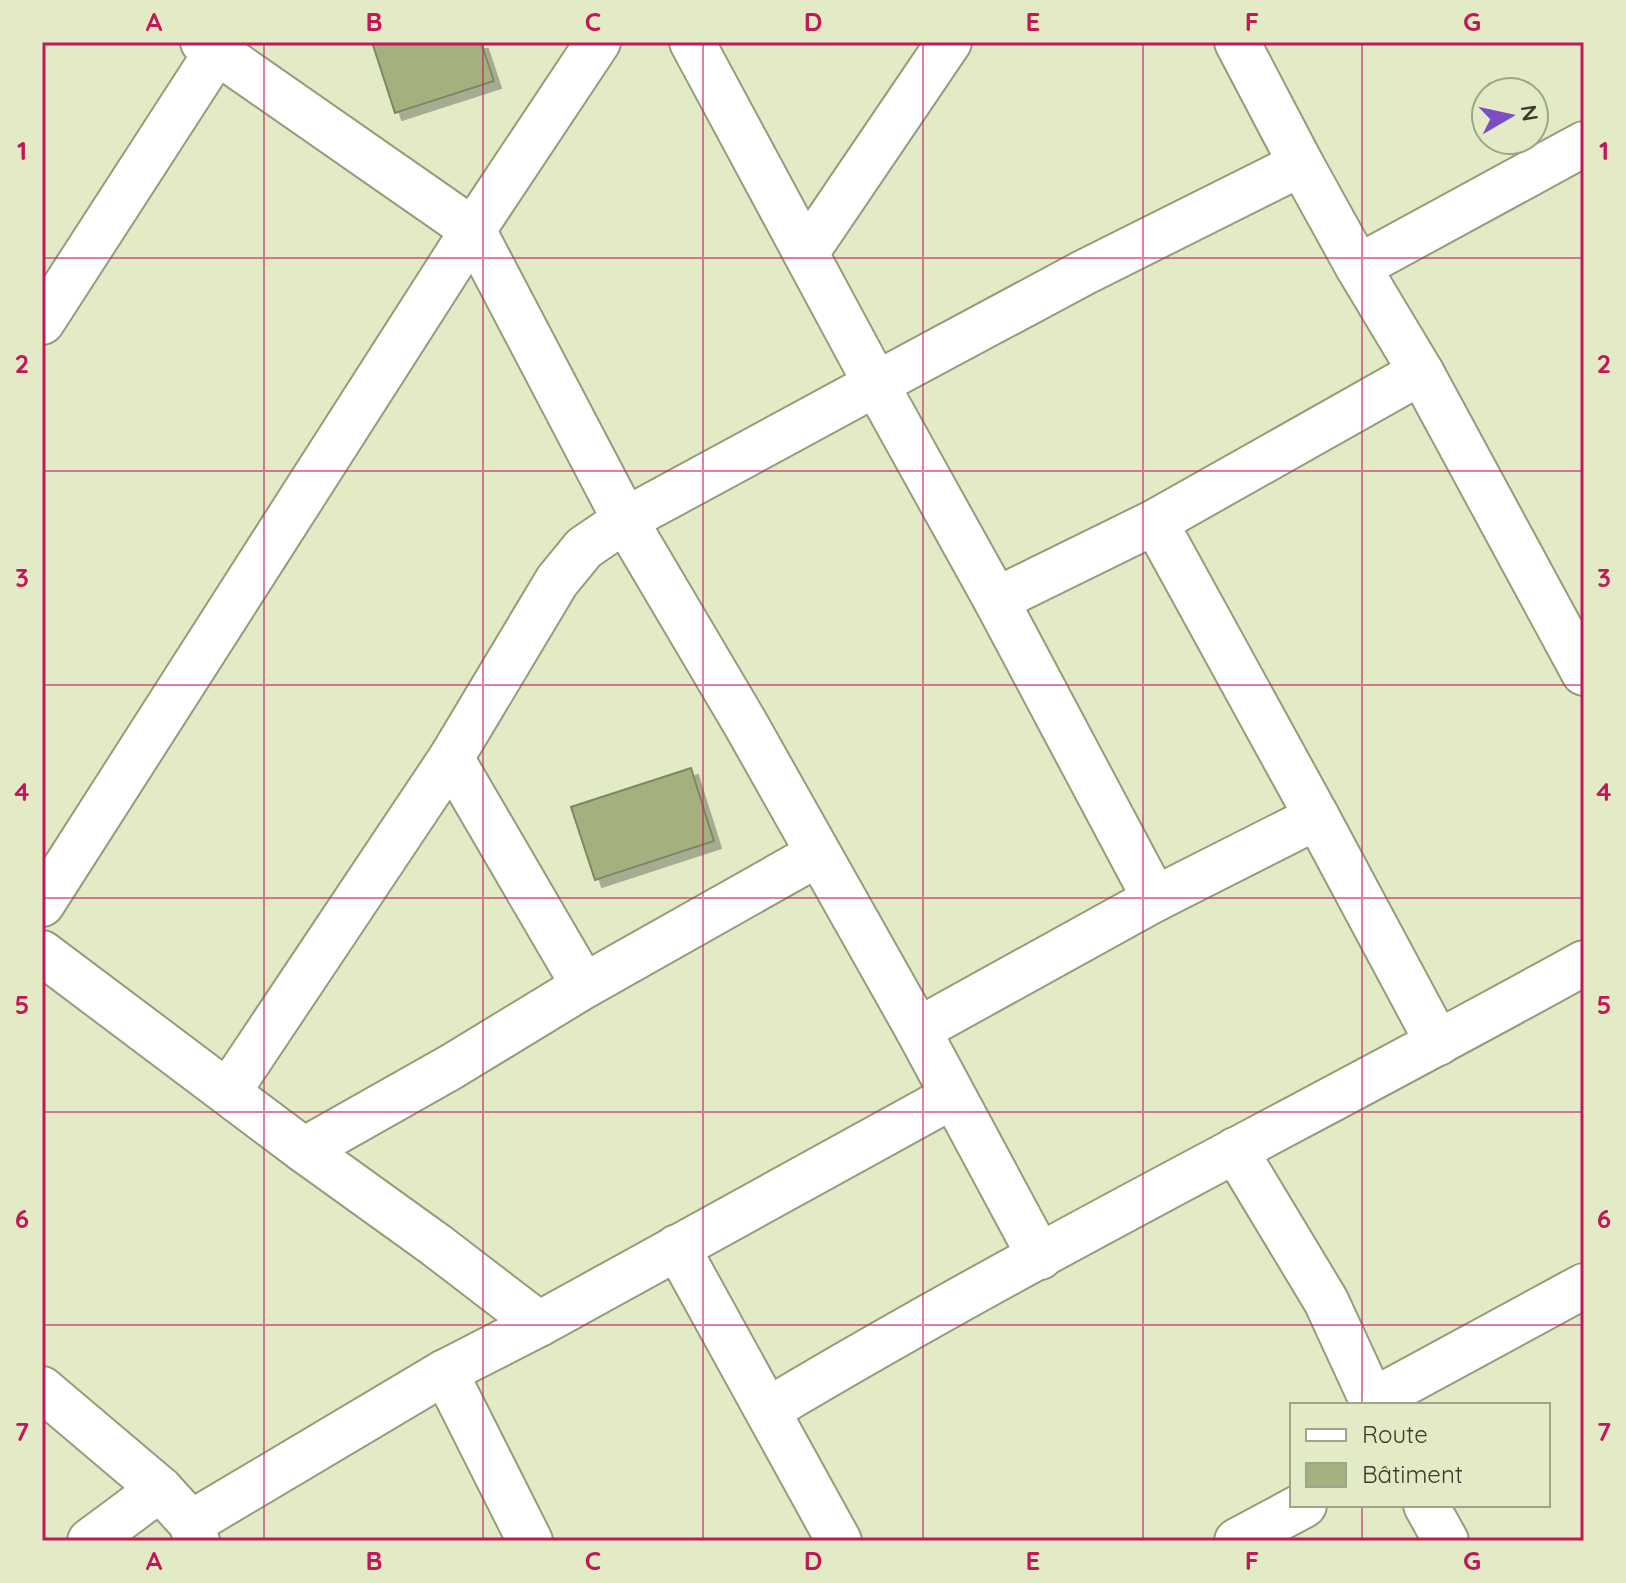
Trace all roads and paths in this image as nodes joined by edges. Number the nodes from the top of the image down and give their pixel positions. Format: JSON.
{"nodes":[{"id":1,"x":598,"y":42,"type":"edge"},
{"id":2,"x":692,"y":42,"type":"edge"},
{"id":3,"x":949,"y":42,"type":"edge"},
{"id":4,"x":1237,"y":42,"type":"edge"},
{"id":5,"x":214,"y":45,"type":"edge"},
{"id":6,"x":1584,"y":144,"type":"edge"},
{"id":7,"x":1301,"y":164,"type":"junction"},
{"id":8,"x":473,"y":230,"type":"junction"},
{"id":9,"x":806,"y":253,"type":"junction"},
{"id":10,"x":1358,"y":267,"type":"junction"},
{"id":11,"x":42,"y":322,"type":"edge"},
{"id":12,"x":1421,"y":372,"type":"junction"},
{"id":13,"x":876,"y":384,"type":"junction"},
{"id":14,"x":625,"y":520,"type":"junction"},
{"id":15,"x":1155,"y":522,"type":"junction"},
{"id":16,"x":996,"y":600,"type":"junction"},
{"id":17,"x":1581,"y":660,"type":"edge"},
{"id":18,"x":451,"y":758,"type":"junction"},
{"id":19,"x":1317,"y":817,"type":"junction"},
{"id":20,"x":818,"y":854,"type":"junction"},
{"id":21,"x":1155,"y":899,"type":"junction"},
{"id":22,"x":42,"y":904,"type":"edge"},
{"id":23,"x":42,"y":953,"type":"edge"},
{"id":24,"x":1584,"y":963,"type":"edge"},
{"id":25,"x":584,"y":986,"type":"junction"},
{"id":26,"x":918,"y":1030,"type":"junction"},
{"id":27,"x":1438,"y":1043,"type":"junction"},
{"id":28,"x":228,"y":1092,"type":"junction"},
{"id":29,"x":953,"y":1096,"type":"junction"},
{"id":30,"x":304,"y":1150,"type":"junction"},
{"id":31,"x":1235,"y":1150,"type":"junction"},
{"id":32,"x":677,"y":1247,"type":"junction"},
{"id":33,"x":1040,"y":1257,"type":"junction"},
{"id":34,"x":1584,"y":1286,"type":"edge"},
{"id":35,"x":539,"y":1324,"type":"junction"},
{"id":36,"x":445,"y":1372,"type":"junction"},
{"id":37,"x":42,"y":1389,"type":"edge"},
{"id":38,"x":1373,"y":1403,"type":"edge"},
{"id":39,"x":768,"y":1410,"type":"junction"},
{"id":40,"x":160,"y":1489,"type":"junction"},
{"id":41,"x":1300,"y":1507,"type":"edge"},
{"id":42,"x":1427,"y":1507,"type":"edge"},
{"id":43,"x":194,"y":1532,"type":"edge"},
{"id":44,"x":90,"y":1541,"type":"edge"},
{"id":45,"x":530,"y":1541,"type":"edge"},
{"id":46,"x":839,"y":1541,"type":"edge"},
{"id":47,"x":1237,"y":1541,"type":"edge"},
{"id":48,"x":1446,"y":1541,"type":"edge"}],
"edges":[{"from":1,"to":8,"type":"street"},
{"from":2,"to":9,"type":"street"},
{"from":3,"to":9,"type":"street"},
{"from":4,"to":7,"type":"street"},
{"from":5,"to":8,"type":"street"},
{"from":5,"to":11,"type":"street"},
{"from":6,"to":10,"type":"street"},
{"from":7,"to":10,"type":"street"},
{"from":7,"to":13,"type":"street"},
{"from":8,"to":14,"type":"street"},
{"from":8,"to":22,"type":"street"},
{"from":9,"to":13,"type":"street"},
{"from":10,"to":12,"type":"street"},
{"from":12,"to":15,"type":"street"},
{"from":12,"to":17,"type":"street"},
{"from":13,"to":14,"type":"street"},
{"from":13,"to":16,"type":"street"},
{"from":14,"to":18,"type":"street"},
{"from":14,"to":20,"type":"street"},
{"from":15,"to":16,"type":"street"},
{"from":15,"to":19,"type":"street"},
{"from":16,"to":21,"type":"street"},
{"from":18,"to":25,"type":"street"},
{"from":18,"to":28,"type":"street"},
{"from":19,"to":21,"type":"street"},
{"from":19,"to":27,"type":"street"},
{"from":20,"to":25,"type":"street"},
{"from":20,"to":26,"type":"street"},
{"from":21,"to":26,"type":"street"},
{"from":23,"to":28,"type":"street"},
{"from":24,"to":27,"type":"street"},
{"from":25,"to":30,"type":"street"},
{"from":26,"to":29,"type":"street"},
{"from":27,"to":31,"type":"street"},
{"from":28,"to":30,"type":"street"},
{"from":29,"to":32,"type":"street"},
{"from":29,"to":33,"type":"street"},
{"from":30,"to":35,"type":"street"},
{"from":31,"to":33,"type":"street"},
{"from":31,"to":38,"type":"street"},
{"from":32,"to":35,"type":"street"},
{"from":32,"to":39,"type":"street"},
{"from":33,"to":39,"type":"street"},
{"from":34,"to":38,"type":"street"},
{"from":35,"to":36,"type":"street"},
{"from":36,"to":43,"type":"street"},
{"from":36,"to":45,"type":"street"},
{"from":37,"to":40,"type":"street"},
{"from":39,"to":46,"type":"street"},
{"from":40,"to":43,"type":"street"},
{"from":40,"to":44,"type":"street"},
{"from":41,"to":47,"type":"street"},
{"from":42,"to":48,"type":"street"}]}
